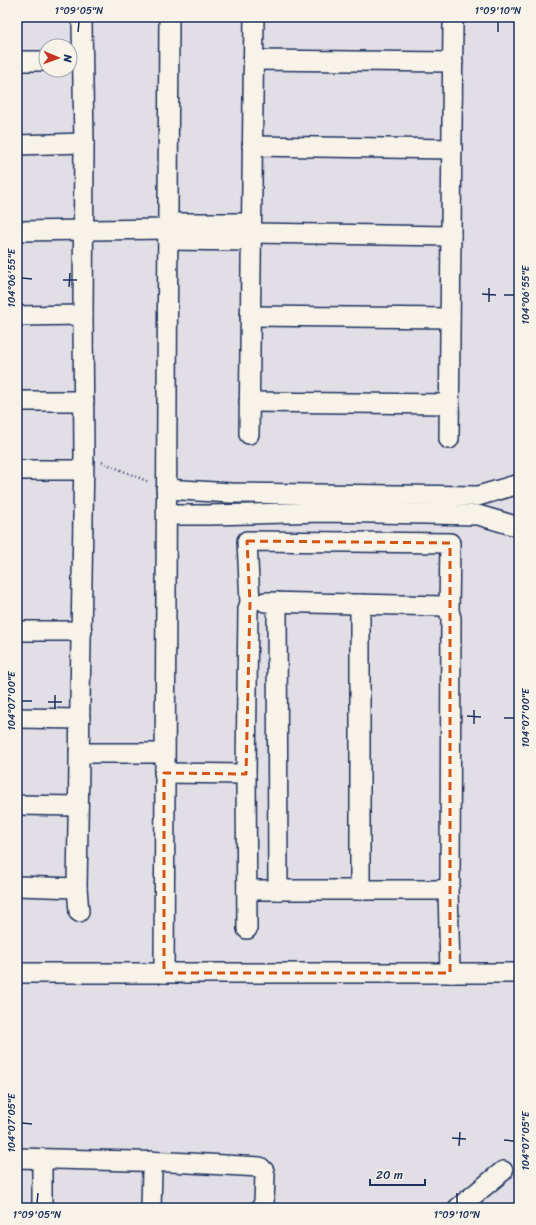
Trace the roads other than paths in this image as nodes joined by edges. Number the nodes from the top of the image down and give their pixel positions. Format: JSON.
{"nodes":[{"id":1,"x":169,"y":17,"type":"edge"},
{"id":2,"x":254,"y":17,"type":"edge"},
{"id":3,"x":82,"y":23,"type":"dead end"},
{"id":4,"x":453,"y":24,"type":"dead end"},
{"id":5,"x":78,"y":48,"type":"edge"},
{"id":6,"x":253,"y":60,"type":"junction"},
{"id":7,"x":38,"y":61,"type":"edge"},
{"id":8,"x":17,"y":62,"type":"edge"},
{"id":9,"x":453,"y":62,"type":"junction"},
{"id":10,"x":78,"y":78,"type":"edge"},
{"id":11,"x":84,"y":143,"type":"junction"},
{"id":12,"x":17,"y":144,"type":"edge"},
{"id":13,"x":252,"y":146,"type":"junction"},
{"id":14,"x":452,"y":148,"type":"junction"},
{"id":15,"x":84,"y":230,"type":"junction"},
{"id":16,"x":17,"y":231,"type":"edge"},
{"id":17,"x":168,"y":231,"type":"junction"},
{"id":18,"x":251,"y":233,"type":"junction"},
{"id":19,"x":451,"y":236,"type":"junction"},
{"id":20,"x":82,"y":315,"type":"junction"},
{"id":21,"x":17,"y":316,"type":"edge"},
{"id":22,"x":250,"y":316,"type":"junction"},
{"id":23,"x":450,"y":318,"type":"junction"},
{"id":24,"x":17,"y":401,"type":"edge"},
{"id":25,"x":84,"y":401,"type":"junction"},
{"id":26,"x":249,"y":402,"type":"junction"},
{"id":27,"x":449,"y":404,"type":"junction"},
{"id":28,"x":249,"y":434,"type":"dead end"},
{"id":29,"x":449,"y":439,"type":"dead end"},
{"id":30,"x":84,"y":462,"type":"junction"},
{"id":31,"x":17,"y":470,"type":"edge"},
{"id":32,"x":519,"y":484,"type":"edge"},
{"id":33,"x":166,"y":489,"type":"junction"},
{"id":34,"x":167,"y":515,"type":"junction"},
{"id":35,"x":519,"y":527,"type":"edge"},
{"id":36,"x":277,"y":602,"type":"junction"},
{"id":37,"x":250,"y":603,"type":"junction"},
{"id":38,"x":360,"y":604,"type":"junction"},
{"id":39,"x":449,"y":611,"type":"junction"},
{"id":40,"x":17,"y":631,"type":"edge"},
{"id":41,"x":82,"y":631,"type":"junction"},
{"id":42,"x":17,"y":718,"type":"edge"},
{"id":43,"x":80,"y":719,"type":"junction"},
{"id":44,"x":79,"y":753,"type":"junction"},
{"id":45,"x":164,"y":753,"type":"junction"},
{"id":46,"x":164,"y":773,"type":"junction"},
{"id":47,"x":246,"y":774,"type":"junction"},
{"id":48,"x":17,"y":805,"type":"edge"},
{"id":49,"x":78,"y":806,"type":"junction"},
{"id":50,"x":17,"y":886,"type":"edge"},
{"id":51,"x":77,"y":888,"type":"junction"},
{"id":52,"x":448,"y":888,"type":"junction"},
{"id":53,"x":247,"y":890,"type":"junction"},
{"id":54,"x":278,"y":890,"type":"junction"},
{"id":55,"x":360,"y":890,"type":"junction"},
{"id":56,"x":79,"y":912,"type":"dead end"},
{"id":57,"x":247,"y":929,"type":"dead end"},
{"id":58,"x":17,"y":972,"type":"edge"},
{"id":59,"x":164,"y":973,"type":"junction"},
{"id":60,"x":450,"y":973,"type":"junction"},
{"id":61,"x":519,"y":974,"type":"edge"},
{"id":62,"x":17,"y":1158,"type":"edge"},
{"id":63,"x":42,"y":1159,"type":"junction"},
{"id":64,"x":151,"y":1161,"type":"junction"},
{"id":65,"x":503,"y":1171,"type":"dead end"},
{"id":66,"x":42,"y":1208,"type":"edge"},
{"id":67,"x":151,"y":1208,"type":"edge"},
{"id":68,"x":261,"y":1208,"type":"edge"},
{"id":69,"x":458,"y":1208,"type":"edge"}],
"edges":[{"from":1,"to":17,"type":"street"},
{"from":2,"to":6,"type":"street"},
{"from":3,"to":5,"type":"street"},
{"from":4,"to":9,"type":"street"},
{"from":6,"to":9,"type":"street"},
{"from":6,"to":13,"type":"street"},
{"from":7,"to":8,"type":"street"},
{"from":9,"to":14,"type":"street"},
{"from":10,"to":11,"type":"street"},
{"from":11,"to":12,"type":"street"},
{"from":11,"to":15,"type":"street"},
{"from":13,"to":14,"type":"street"},
{"from":13,"to":18,"type":"street"},
{"from":14,"to":19,"type":"street"},
{"from":15,"to":16,"type":"street"},
{"from":15,"to":17,"type":"street"},
{"from":15,"to":20,"type":"street"},
{"from":17,"to":18,"type":"street"},
{"from":17,"to":33,"type":"street"},
{"from":18,"to":19,"type":"street"},
{"from":18,"to":22,"type":"street"},
{"from":19,"to":23,"type":"street"},
{"from":20,"to":21,"type":"street"},
{"from":20,"to":25,"type":"street"},
{"from":22,"to":23,"type":"street"},
{"from":22,"to":26,"type":"street"},
{"from":23,"to":27,"type":"street"},
{"from":24,"to":25,"type":"street"},
{"from":25,"to":30,"type":"street"},
{"from":26,"to":27,"type":"street"},
{"from":26,"to":28,"type":"street"},
{"from":27,"to":29,"type":"street"},
{"from":30,"to":31,"type":"street"},
{"from":30,"to":41,"type":"street"},
{"from":32,"to":33,"type":"street"},
{"from":33,"to":34,"type":"street"},
{"from":34,"to":35,"type":"street"},
{"from":34,"to":45,"type":"street"},
{"from":36,"to":37,"type":"street"},
{"from":36,"to":38,"type":"street"},
{"from":36,"to":54,"type":"street"},
{"from":37,"to":39,"type":"street"},
{"from":37,"to":47,"type":"street"},
{"from":38,"to":39,"type":"street"},
{"from":38,"to":55,"type":"street"},
{"from":39,"to":52,"type":"street"},
{"from":40,"to":41,"type":"street"},
{"from":41,"to":43,"type":"street"},
{"from":42,"to":43,"type":"street"},
{"from":43,"to":44,"type":"street"},
{"from":44,"to":45,"type":"street"},
{"from":44,"to":49,"type":"street"},
{"from":45,"to":46,"type":"street"},
{"from":46,"to":47,"type":"street"},
{"from":46,"to":59,"type":"street"},
{"from":47,"to":53,"type":"street"},
{"from":48,"to":49,"type":"street"},
{"from":49,"to":51,"type":"street"},
{"from":50,"to":51,"type":"street"},
{"from":51,"to":56,"type":"street"},
{"from":52,"to":55,"type":"street"},
{"from":52,"to":60,"type":"street"},
{"from":53,"to":54,"type":"street"},
{"from":53,"to":57,"type":"street"},
{"from":54,"to":55,"type":"street"},
{"from":58,"to":59,"type":"street"},
{"from":59,"to":60,"type":"street"},
{"from":60,"to":61,"type":"street"},
{"from":62,"to":63,"type":"street"},
{"from":63,"to":64,"type":"street"},
{"from":63,"to":66,"type":"street"},
{"from":64,"to":67,"type":"street"},
{"from":64,"to":68,"type":"street"},
{"from":65,"to":69,"type":"street"}]}
